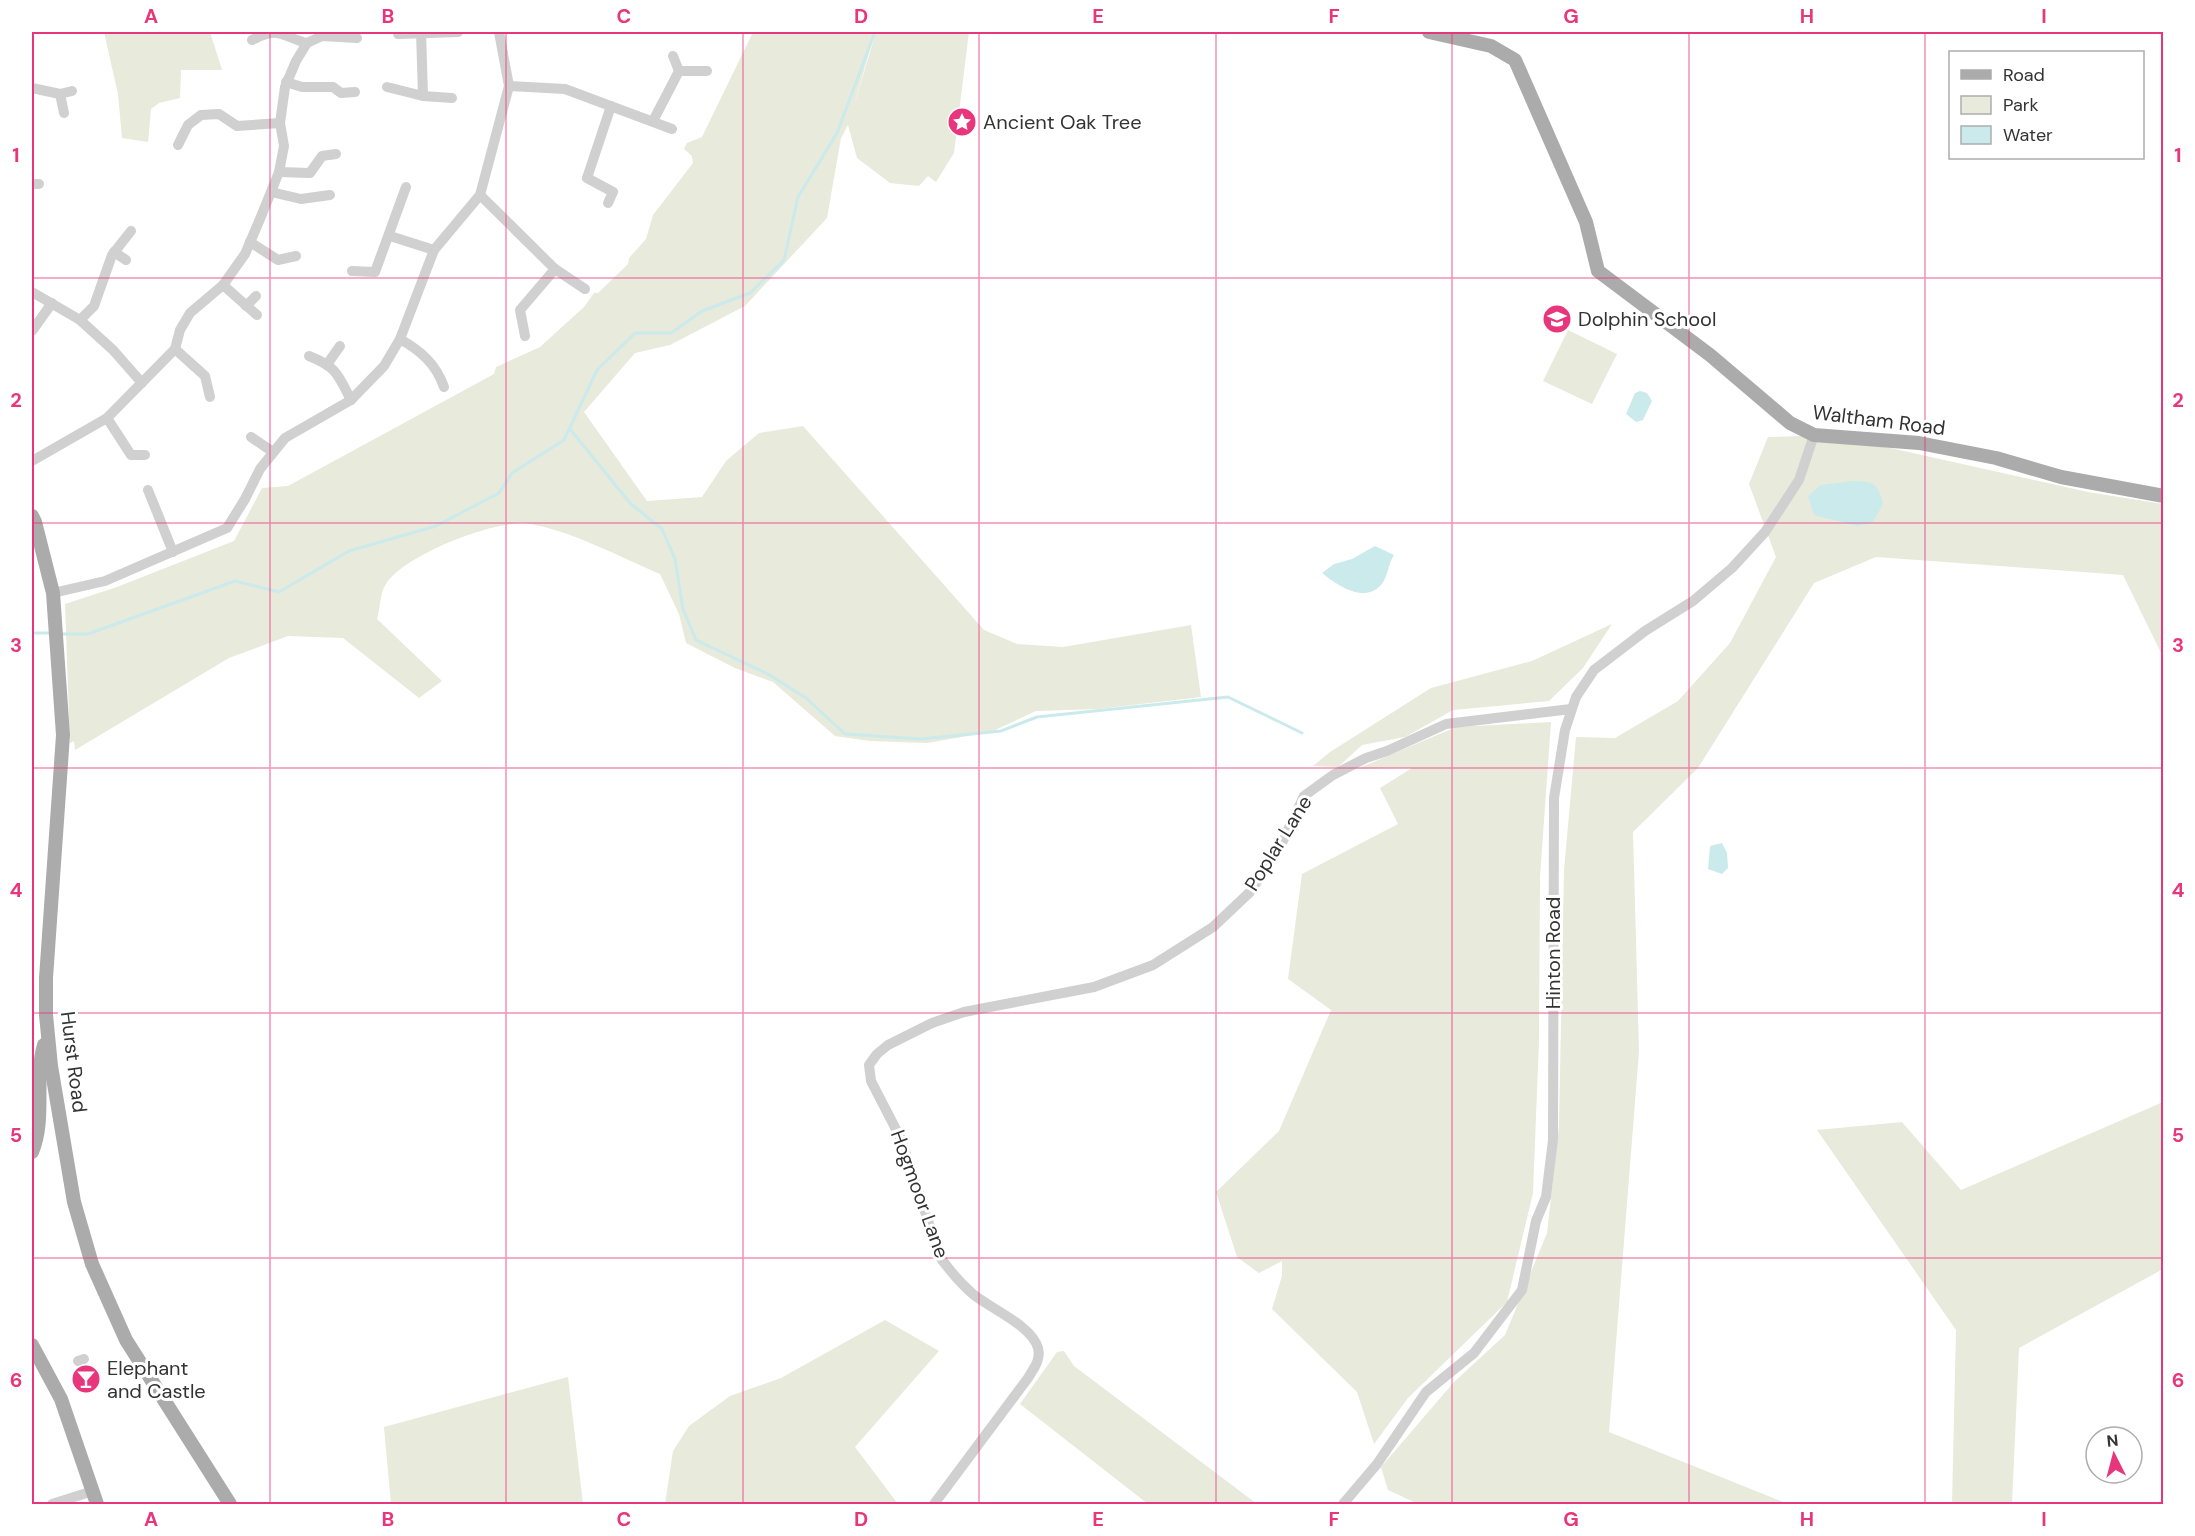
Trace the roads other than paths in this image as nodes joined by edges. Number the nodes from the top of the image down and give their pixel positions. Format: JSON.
{"nodes":[{"id":1,"x":421,"y":32,"type":"edge"},
{"id":2,"x":458,"y":32,"type":"edge"},
{"id":3,"x":499,"y":32,"type":"edge"},
{"id":4,"x":1428,"y":32,"type":"edge"},
{"id":5,"x":398,"y":34,"type":"dead end"},
{"id":6,"x":357,"y":38,"type":"dead end"},
{"id":7,"x":252,"y":40,"type":"dead end"},
{"id":8,"x":307,"y":43,"type":"junction"},
{"id":9,"x":674,"y":56,"type":"dead end"},
{"id":10,"x":679,"y":71,"type":"junction"},
{"id":11,"x":707,"y":71,"type":"dead end"},
{"id":12,"x":286,"y":82,"type":"junction"},
{"id":13,"x":509,"y":86,"type":"junction"},
{"id":14,"x":387,"y":87,"type":"dead end"},
{"id":15,"x":32,"y":88,"type":"edge"},
{"id":16,"x":72,"y":91,"type":"dead end"},
{"id":17,"x":354,"y":92,"type":"dead end"},
{"id":18,"x":60,"y":94,"type":"junction"},
{"id":19,"x":423,"y":96,"type":"junction"},
{"id":20,"x":452,"y":98,"type":"dead end"},
{"id":21,"x":611,"y":106,"type":"junction"},
{"id":22,"x":64,"y":113,"type":"dead end"},
{"id":23,"x":653,"y":121,"type":"junction"},
{"id":24,"x":280,"y":123,"type":"junction"},
{"id":25,"x":672,"y":129,"type":"dead end"},
{"id":26,"x":178,"y":145,"type":"dead end"},
{"id":27,"x":336,"y":154,"type":"dead end"},
{"id":28,"x":279,"y":172,"type":"junction"},
{"id":29,"x":587,"y":178,"type":"junction"},
{"id":30,"x":406,"y":188,"type":"dead end"},
{"id":31,"x":580,"y":189,"type":"dead end"},
{"id":32,"x":271,"y":192,"type":"junction"},
{"id":33,"x":330,"y":195,"type":"dead end"},
{"id":34,"x":480,"y":195,"type":"junction"},
{"id":35,"x":610,"y":198,"type":"dead end"},
{"id":36,"x":131,"y":231,"type":"dead end"},
{"id":37,"x":390,"y":236,"type":"junction"},
{"id":38,"x":250,"y":242,"type":"junction"},
{"id":39,"x":434,"y":250,"type":"junction"},
{"id":40,"x":114,"y":252,"type":"junction"},
{"id":41,"x":296,"y":256,"type":"dead end"},
{"id":42,"x":126,"y":260,"type":"dead end"},
{"id":43,"x":555,"y":269,"type":"junction"},
{"id":44,"x":352,"y":271,"type":"dead end"},
{"id":45,"x":223,"y":285,"type":"junction"},
{"id":46,"x":585,"y":289,"type":"dead end"},
{"id":47,"x":32,"y":292,"type":"edge"},
{"id":48,"x":256,"y":296,"type":"dead end"},
{"id":49,"x":52,"y":303,"type":"junction"},
{"id":50,"x":246,"y":306,"type":"junction"},
{"id":51,"x":508,"y":306,"type":"dead end"},
{"id":52,"x":520,"y":310,"type":"junction"},
{"id":53,"x":257,"y":315,"type":"dead end"},
{"id":54,"x":80,"y":320,"type":"junction"},
{"id":55,"x":32,"y":331,"type":"edge"},
{"id":56,"x":525,"y":336,"type":"dead end"},
{"id":57,"x":399,"y":339,"type":"junction"},
{"id":58,"x":340,"y":346,"type":"dead end"},
{"id":59,"x":175,"y":349,"type":"junction"},
{"id":60,"x":309,"y":356,"type":"dead end"},
{"id":61,"x":327,"y":363,"type":"junction"},
{"id":62,"x":142,"y":383,"type":"junction"},
{"id":63,"x":444,"y":387,"type":"dead end"},
{"id":64,"x":210,"y":397,"type":"dead end"},
{"id":65,"x":351,"y":399,"type":"junction"},
{"id":66,"x":107,"y":418,"type":"junction"},
{"id":67,"x":1814,"y":435,"type":"junction"},
{"id":68,"x":251,"y":437,"type":"dead end"},
{"id":69,"x":273,"y":452,"type":"junction"},
{"id":70,"x":145,"y":455,"type":"dead end"},
{"id":71,"x":32,"y":461,"type":"edge"},
{"id":72,"x":148,"y":490,"type":"dead end"},
{"id":73,"x":2163,"y":496,"type":"edge"},
{"id":74,"x":32,"y":516,"type":"edge"},
{"id":75,"x":173,"y":552,"type":"junction"},
{"id":76,"x":53,"y":593,"type":"junction"},
{"id":77,"x":1571,"y":709,"type":"junction"},
{"id":78,"x":48,"y":1033,"type":"junction"},
{"id":79,"x":869,"y":1065,"type":"joint"},
{"id":80,"x":62,"y":1127,"type":"junction"},
{"id":81,"x":38,"y":1128,"type":"junction"},
{"id":82,"x":32,"y":1152,"type":"edge"},
{"id":83,"x":32,"y":1345,"type":"edge"},
{"id":84,"x":95,"y":1498,"type":"edge"},
{"id":85,"x":52,"y":1504,"type":"edge"},
{"id":86,"x":230,"y":1504,"type":"edge"},
{"id":87,"x":934,"y":1504,"type":"edge"},
{"id":88,"x":1343,"y":1504,"type":"edge"}],
"edges":[{"from":1,"to":2,"type":"street"},
{"from":1,"to":5,"type":"street"},
{"from":1,"to":19,"type":"street"},
{"from":3,"to":13,"type":"street"},
{"from":4,"to":67,"type":"main road","name":"Waltham Road"},
{"from":6,"to":8,"type":"street"},
{"from":7,"to":8,"type":"street"},
{"from":8,"to":12,"type":"street"},
{"from":9,"to":10,"type":"street"},
{"from":10,"to":11,"type":"street"},
{"from":10,"to":23,"type":"street"},
{"from":12,"to":17,"type":"street"},
{"from":12,"to":24,"type":"street"},
{"from":13,"to":21,"type":"street"},
{"from":13,"to":34,"type":"street"},
{"from":14,"to":19,"type":"street"},
{"from":15,"to":18,"type":"street"},
{"from":16,"to":18,"type":"street"},
{"from":18,"to":22,"type":"street"},
{"from":19,"to":20,"type":"street"},
{"from":21,"to":23,"type":"street"},
{"from":21,"to":29,"type":"street"},
{"from":23,"to":25,"type":"street"},
{"from":24,"to":26,"type":"street"},
{"from":24,"to":28,"type":"street"},
{"from":27,"to":28,"type":"street"},
{"from":28,"to":32,"type":"street"},
{"from":29,"to":31,"type":"street"},
{"from":29,"to":35,"type":"street"},
{"from":30,"to":37,"type":"street"},
{"from":32,"to":33,"type":"street"},
{"from":32,"to":38,"type":"street"},
{"from":34,"to":39,"type":"street"},
{"from":34,"to":43,"type":"street"},
{"from":36,"to":40,"type":"street"},
{"from":37,"to":39,"type":"street"},
{"from":37,"to":44,"type":"street"},
{"from":38,"to":41,"type":"street"},
{"from":38,"to":45,"type":"street"},
{"from":39,"to":57,"type":"street"},
{"from":40,"to":42,"type":"street"},
{"from":40,"to":54,"type":"street"},
{"from":43,"to":46,"type":"street"},
{"from":43,"to":52,"type":"street"},
{"from":45,"to":50,"type":"street"},
{"from":45,"to":59,"type":"street"},
{"from":47,"to":49,"type":"street"},
{"from":48,"to":50,"type":"street"},
{"from":49,"to":54,"type":"street"},
{"from":49,"to":55,"type":"street"},
{"from":50,"to":53,"type":"street"},
{"from":51,"to":52,"type":"street"},
{"from":52,"to":56,"type":"street"},
{"from":54,"to":62,"type":"street"},
{"from":57,"to":63,"type":"street"},
{"from":57,"to":65,"type":"street"},
{"from":58,"to":61,"type":"street"},
{"from":59,"to":62,"type":"street"},
{"from":59,"to":64,"type":"street"},
{"from":60,"to":61,"type":"street"},
{"from":61,"to":65,"type":"street"},
{"from":62,"to":66,"type":"street"},
{"from":65,"to":69,"type":"street"},
{"from":66,"to":70,"type":"street"},
{"from":66,"to":71,"type":"street"},
{"from":67,"to":73,"type":"main road","name":"Waltham Road"},
{"from":67,"to":77,"type":"street","name":"Hinton Road"},
{"from":68,"to":69,"type":"street"},
{"from":69,"to":75,"type":"street"},
{"from":72,"to":75,"type":"street"},
{"from":74,"to":76,"type":"main road","name":"Hurst Road"},
{"from":75,"to":76,"type":"street"},
{"from":76,"to":78,"type":"main road","name":"Hurst Road"},
{"from":77,"to":79,"type":"street","name":"Poplar Lane"},
{"from":77,"to":88,"type":"street","name":"Hinton Road"},
{"from":78,"to":80,"type":"main road","name":"Hurst Road"},
{"from":78,"to":81,"type":"main road"},
{"from":79,"to":87,"type":"street","name":"Hogmoor Lane"},
{"from":80,"to":81,"type":"main road"},
{"from":80,"to":86,"type":"main road","name":"Hurst Road"},
{"from":81,"to":82,"type":"main road"},
{"from":83,"to":84,"type":"main road"},
{"from":84,"to":85,"type":"street"}]}
